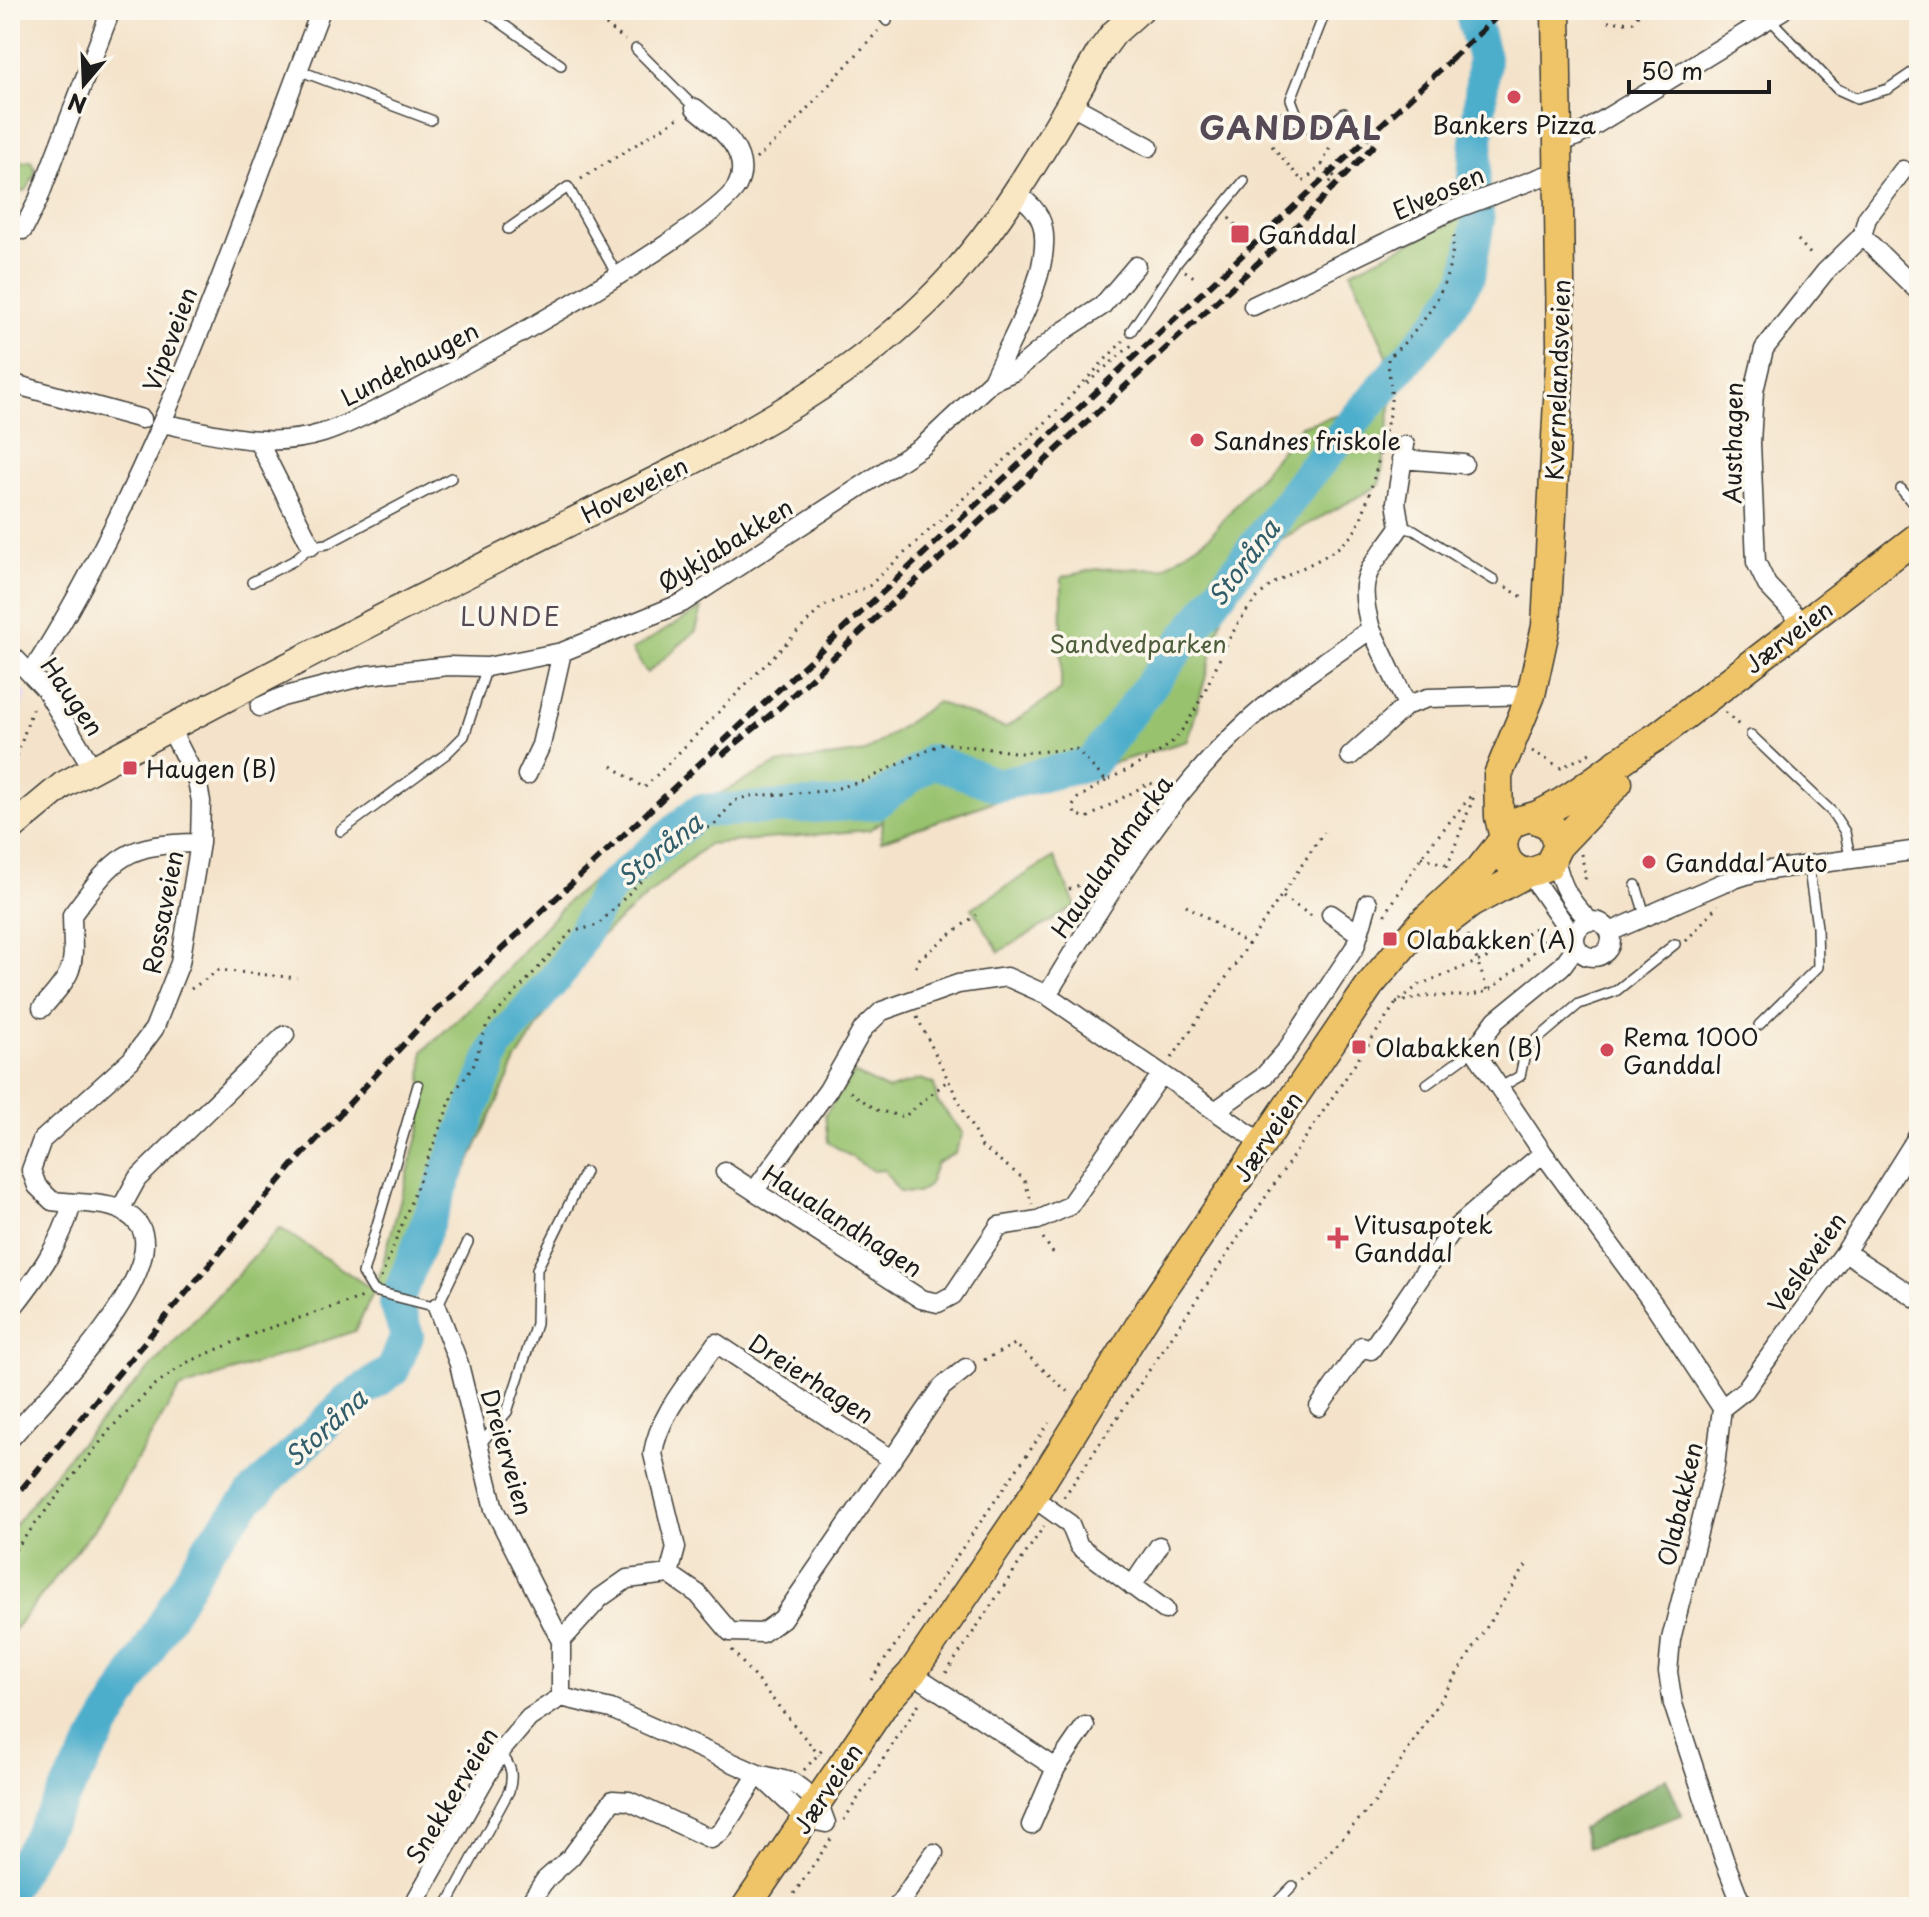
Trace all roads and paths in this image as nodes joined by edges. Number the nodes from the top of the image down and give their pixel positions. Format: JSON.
{"nodes":[{"id":1,"x":111,"y":10,"type":"edge"},
{"id":2,"x":321,"y":10,"type":"edge"},
{"id":3,"x":483,"y":10,"type":"edge"},
{"id":4,"x":587,"y":10,"type":"edge"},
{"id":5,"x":878,"y":10,"type":"edge"},
{"id":6,"x":1140,"y":10,"type":"edge"},
{"id":7,"x":1326,"y":10,"type":"edge"},
{"id":8,"x":1556,"y":10,"type":"edge"},
{"id":9,"x":1641,"y":10,"type":"edge"},
{"id":10,"x":1911,"y":10,"type":"edge"},
{"id":11,"x":1776,"y":14,"type":"edge"},
{"id":12,"x":1919,"y":20,"type":"edge"},
{"id":13,"x":887,"y":21,"type":"joint"},
{"id":14,"x":1608,"y":22,"type":"dead end"},
{"id":15,"x":636,"y":49,"type":"joint"},
{"id":16,"x":561,"y":65,"type":"dead end"},
{"id":17,"x":1919,"y":68,"type":"edge"},
{"id":18,"x":298,"y":70,"type":"junction"},
{"id":19,"x":1070,"y":104,"type":"junction"},
{"id":20,"x":695,"y":108,"type":"junction"},
{"id":21,"x":1344,"y":113,"type":"dead end"},
{"id":22,"x":1321,"y":116,"type":"dead end"},
{"id":23,"x":1283,"y":117,"type":"dead end"},
{"id":24,"x":431,"y":120,"type":"dead end"},
{"id":25,"x":1330,"y":125,"type":"junction"},
{"id":26,"x":1300,"y":126,"type":"junction"},
{"id":27,"x":1558,"y":144,"type":"junction"},
{"id":28,"x":1272,"y":146,"type":"dead end"},
{"id":29,"x":1149,"y":147,"type":"dead end"},
{"id":30,"x":742,"y":165,"type":"junction"},
{"id":31,"x":1903,"y":170,"type":"dead end"},
{"id":32,"x":1559,"y":174,"type":"junction"},
{"id":33,"x":1244,"y":181,"type":"dead end"},
{"id":34,"x":1329,"y":183,"type":"dead end"},
{"id":35,"x":568,"y":187,"type":"junction"},
{"id":36,"x":1017,"y":194,"type":"junction"},
{"id":37,"x":1469,"y":203,"type":"junction"},
{"id":38,"x":508,"y":229,"type":"dead end"},
{"id":39,"x":23,"y":230,"type":"dead end"},
{"id":40,"x":1862,"y":236,"type":"junction"},
{"id":41,"x":1798,"y":240,"type":"dead end"},
{"id":42,"x":1136,"y":266,"type":"dead end"},
{"id":43,"x":1825,"y":272,"type":"junction"},
{"id":44,"x":617,"y":275,"type":"junction"},
{"id":45,"x":1919,"y":292,"type":"edge"},
{"id":46,"x":1253,"y":306,"type":"dead end"},
{"id":47,"x":1131,"y":331,"type":"joint"},
{"id":48,"x":1142,"y":336,"type":"dead end"},
{"id":49,"x":992,"y":381,"type":"junction"},
{"id":50,"x":10,"y":383,"type":"edge"},
{"id":51,"x":1073,"y":394,"type":"junction"},
{"id":52,"x":142,"y":419,"type":"dead end"},
{"id":53,"x":162,"y":423,"type":"junction"},
{"id":54,"x":259,"y":443,"type":"junction"},
{"id":55,"x":1464,"y":464,"type":"dead end"},
{"id":56,"x":451,"y":478,"type":"dead end"},
{"id":57,"x":1901,"y":489,"type":"dead end"},
{"id":58,"x":1919,"y":511,"type":"edge"},
{"id":59,"x":1400,"y":527,"type":"junction"},
{"id":60,"x":1919,"y":536,"type":"edge"},
{"id":61,"x":311,"y":546,"type":"junction"},
{"id":62,"x":1494,"y":580,"type":"joint"},
{"id":63,"x":252,"y":582,"type":"dead end"},
{"id":64,"x":1530,"y":603,"type":"dead end"},
{"id":65,"x":1804,"y":624,"type":"junction"},
{"id":66,"x":1371,"y":629,"type":"junction"},
{"id":67,"x":562,"y":652,"type":"junction"},
{"id":68,"x":10,"y":653,"type":"edge"},
{"id":69,"x":487,"y":667,"type":"junction"},
{"id":70,"x":32,"y":672,"type":"junction"},
{"id":71,"x":1531,"y":695,"type":"junction"},
{"id":72,"x":36,"y":696,"type":"dead end"},
{"id":73,"x":1407,"y":705,"type":"junction"},
{"id":74,"x":260,"y":707,"type":"dead end"},
{"id":75,"x":1719,"y":707,"type":"dead end"},
{"id":76,"x":170,"y":728,"type":"junction"},
{"id":77,"x":1751,"y":735,"type":"joint"},
{"id":78,"x":1658,"y":736,"type":"junction"},
{"id":79,"x":1512,"y":745,"type":"junction"},
{"id":80,"x":1350,"y":756,"type":"dead end"},
{"id":81,"x":612,"y":766,"type":"dead end"},
{"id":82,"x":93,"y":769,"type":"junction"},
{"id":83,"x":527,"y":775,"type":"dead end"},
{"id":84,"x":10,"y":779,"type":"edge"},
{"id":85,"x":1106,"y":781,"type":"junction"},
{"id":86,"x":1479,"y":785,"type":"dead end"},
{"id":87,"x":1176,"y":798,"type":"junction"},
{"id":88,"x":1531,"y":817,"type":"junction"},
{"id":89,"x":10,"y":829,"type":"edge"},
{"id":90,"x":341,"y":831,"type":"dead end"},
{"id":91,"x":1324,"y":832,"type":"dead end"},
{"id":92,"x":1504,"y":839,"type":"junction"},
{"id":93,"x":200,"y":843,"type":"junction"},
{"id":94,"x":1919,"y":850,"type":"edge"},
{"id":95,"x":1565,"y":852,"type":"junction"},
{"id":96,"x":1421,"y":857,"type":"dead end"},
{"id":97,"x":1850,"y":857,"type":"junction"},
{"id":98,"x":1808,"y":863,"type":"junction"},
{"id":99,"x":1446,"y":865,"type":"junction"},
{"id":100,"x":1449,"y":872,"type":"dead end"},
{"id":101,"x":1528,"y":873,"type":"junction"},
{"id":102,"x":1114,"y":885,"type":"junction"},
{"id":103,"x":1636,"y":885,"type":"dead end"},
{"id":104,"x":1069,"y":889,"type":"dead end"},
{"id":105,"x":1580,"y":895,"type":"dead end"},
{"id":106,"x":1368,"y":903,"type":"dead end"},
{"id":107,"x":1392,"y":904,"type":"dead end"},
{"id":108,"x":1186,"y":905,"type":"dead end"},
{"id":109,"x":1718,"y":905,"type":"dead end"},
{"id":110,"x":1399,"y":910,"type":"dead end"},
{"id":111,"x":1331,"y":914,"type":"dead end"},
{"id":112,"x":976,"y":915,"type":"dead end"},
{"id":113,"x":1645,"y":915,"type":"junction"},
{"id":114,"x":1550,"y":919,"type":"dead end"},
{"id":115,"x":1590,"y":921,"type":"junction"},
{"id":116,"x":1465,"y":926,"type":"dead end"},
{"id":117,"x":1554,"y":927,"type":"dead end"},
{"id":118,"x":1610,"y":932,"type":"junction"},
{"id":119,"x":1358,"y":933,"type":"junction"},
{"id":120,"x":1575,"y":943,"type":"junction"},
{"id":121,"x":1675,"y":944,"type":"joint"},
{"id":122,"x":1249,"y":945,"type":"junction"},
{"id":123,"x":1479,"y":959,"type":"junction"},
{"id":124,"x":916,"y":967,"type":"dead end"},
{"id":125,"x":297,"y":978,"type":"dead end"},
{"id":126,"x":1488,"y":991,"type":"junction"},
{"id":127,"x":186,"y":992,"type":"dead end"},
{"id":128,"x":1047,"y":995,"type":"junction"},
{"id":129,"x":909,"y":999,"type":"junction"},
{"id":130,"x":1396,"y":1003,"type":"junction"},
{"id":131,"x":42,"y":1008,"type":"dead end"},
{"id":132,"x":1759,"y":1025,"type":"dead end"},
{"id":133,"x":285,"y":1035,"type":"dead end"},
{"id":134,"x":1474,"y":1050,"type":"junction"},
{"id":135,"x":1161,"y":1075,"type":"junction"},
{"id":136,"x":833,"y":1081,"type":"junction"},
{"id":137,"x":946,"y":1082,"type":"junction"},
{"id":138,"x":1427,"y":1084,"type":"dead end"},
{"id":139,"x":418,"y":1085,"type":"dead end"},
{"id":140,"x":1501,"y":1087,"type":"junction"},
{"id":141,"x":1215,"y":1111,"type":"junction"},
{"id":142,"x":1919,"y":1134,"type":"edge"},
{"id":143,"x":1262,"y":1143,"type":"junction"},
{"id":144,"x":1543,"y":1153,"type":"junction"},
{"id":145,"x":585,"y":1172,"type":"dead end"},
{"id":146,"x":725,"y":1172,"type":"dead end"},
{"id":147,"x":755,"y":1190,"type":"junction"},
{"id":148,"x":72,"y":1204,"type":"junction"},
{"id":149,"x":120,"y":1210,"type":"junction"},
{"id":150,"x":1038,"y":1220,"type":"junction"},
{"id":151,"x":468,"y":1242,"type":"dead end"},
{"id":152,"x":1845,"y":1252,"type":"junction"},
{"id":153,"x":1055,"y":1256,"type":"dead end"},
{"id":154,"x":374,"y":1291,"type":"junction"},
{"id":155,"x":1919,"y":1300,"type":"edge"},
{"id":156,"x":437,"y":1307,"type":"junction"},
{"id":157,"x":10,"y":1311,"type":"edge"},
{"id":158,"x":966,"y":1368,"type":"joint"},
{"id":159,"x":1069,"y":1393,"type":"dead end"},
{"id":160,"x":1319,"y":1407,"type":"dead end"},
{"id":161,"x":1722,"y":1408,"type":"junction"},
{"id":162,"x":10,"y":1439,"type":"edge"},
{"id":163,"x":477,"y":1449,"type":"junction"},
{"id":164,"x":1060,"y":1454,"type":"junction"},
{"id":165,"x":891,"y":1459,"type":"junction"},
{"id":166,"x":1043,"y":1504,"type":"junction"},
{"id":167,"x":1159,"y":1546,"type":"dead end"},
{"id":168,"x":10,"y":1556,"type":"edge"},
{"id":169,"x":1527,"y":1564,"type":"dead end"},
{"id":170,"x":669,"y":1574,"type":"junction"},
{"id":171,"x":1132,"y":1586,"type":"junction"},
{"id":172,"x":1165,"y":1610,"type":"dead end"},
{"id":173,"x":730,"y":1632,"type":"junction"},
{"id":174,"x":561,"y":1641,"type":"junction"},
{"id":175,"x":921,"y":1679,"type":"junction"},
{"id":176,"x":561,"y":1697,"type":"junction"},
{"id":177,"x":1085,"y":1726,"type":"dead end"},
{"id":178,"x":500,"y":1752,"type":"junction"},
{"id":179,"x":819,"y":1755,"type":"dead end"},
{"id":180,"x":1056,"y":1768,"type":"junction"},
{"id":181,"x":758,"y":1774,"type":"junction"},
{"id":182,"x":817,"y":1814,"type":"junction"},
{"id":183,"x":1031,"y":1825,"type":"dead end"},
{"id":184,"x":934,"y":1853,"type":"dead end"},
{"id":185,"x":1293,"y":1886,"type":"joint"},
{"id":186,"x":412,"y":1907,"type":"edge"},
{"id":187,"x":446,"y":1907,"type":"edge"},
{"id":188,"x":527,"y":1907,"type":"edge"},
{"id":189,"x":746,"y":1907,"type":"edge"},
{"id":190,"x":768,"y":1907,"type":"edge"},
{"id":191,"x":785,"y":1907,"type":"edge"},
{"id":192,"x":897,"y":1907,"type":"edge"},
{"id":193,"x":1272,"y":1907,"type":"edge"},
{"id":194,"x":1748,"y":1907,"type":"edge"}],
"edges":[{"from":1,"to":39,"type":"street"},
{"from":2,"to":18,"type":"street","name":"Vipeveien"},
{"from":3,"to":16,"type":"lane"},
{"from":4,"to":15,"type":"path"},
{"from":5,"to":13,"type":"lane"},
{"from":6,"to":19,"type":"main road","name":"Hoveveien"},
{"from":7,"to":26,"type":"lane"},
{"from":8,"to":27,"type":"main road","name":"Kvernelandsveien"},
{"from":9,"to":14,"type":"path"},
{"from":10,"to":12,"type":"lane"},
{"from":11,"to":17,"type":"lane"},
{"from":11,"to":27,"type":"street"},
{"from":13,"to":30,"type":"path"},
{"from":15,"to":20,"type":"lane"},
{"from":18,"to":24,"type":"lane"},
{"from":18,"to":53,"type":"street","name":"Vipeveien"},
{"from":19,"to":29,"type":"street"},
{"from":19,"to":36,"type":"main road","name":"Hoveveien"},
{"from":20,"to":30,"type":"street"},
{"from":20,"to":35,"type":"path"},
{"from":21,"to":25,"type":"lane"},
{"from":22,"to":25,"type":"lane"},
{"from":23,"to":26,"type":"lane"},
{"from":25,"to":26,"type":"lane"},
{"from":27,"to":32,"type":"main road","name":"Kvernelandsveien"},
{"from":28,"to":34,"type":"path"},
{"from":30,"to":44,"type":"street","name":"Lundehaugen"},
{"from":31,"to":40,"type":"street","name":"Austhagen"},
{"from":32,"to":37,"type":"street","name":"Elveosen"},
{"from":32,"to":71,"type":"main road","name":"Kvernelandsveien"},
{"from":33,"to":47,"type":"lane"},
{"from":35,"to":38,"type":"lane"},
{"from":35,"to":44,"type":"lane"},
{"from":36,"to":49,"type":"street","name":"Øykjabakken"},
{"from":36,"to":76,"type":"main road","name":"Hoveveien"},
{"from":37,"to":46,"type":"street","name":"Elveosen"},
{"from":37,"to":85,"type":"path"},
{"from":40,"to":43,"type":"street","name":"Austhagen"},
{"from":40,"to":45,"type":"street"},
{"from":41,"to":43,"type":"path"},
{"from":42,"to":49,"type":"street","name":"Øykjabakken"},
{"from":43,"to":65,"type":"street","name":"Austhagen"},
{"from":44,"to":54,"type":"street","name":"Lundehaugen"},
{"from":47,"to":51,"type":"path"},
{"from":48,"to":51,"type":"path"},
{"from":49,"to":67,"type":"street","name":"Øykjabakken"},
{"from":50,"to":52,"type":"street"},
{"from":51,"to":81,"type":"path"},
{"from":53,"to":54,"type":"street","name":"Lundehaugen"},
{"from":53,"to":70,"type":"street","name":"Vipeveien"},
{"from":54,"to":61,"type":"street"},
{"from":55,"to":59,"type":"street"},
{"from":56,"to":61,"type":"lane"},
{"from":57,"to":58,"type":"lane"},
{"from":59,"to":62,"type":"lane"},
{"from":59,"to":66,"type":"street"},
{"from":60,"to":65,"type":"main road","name":"Jærveien"},
{"from":61,"to":63,"type":"lane"},
{"from":62,"to":64,"type":"path"},
{"from":65,"to":78,"type":"main road","name":"Jærveien"},
{"from":66,"to":73,"type":"street"},
{"from":66,"to":87,"type":"street","name":"Haualandmarka"},
{"from":67,"to":69,"type":"street","name":"Øykjabakken"},
{"from":67,"to":83,"type":"street"},
{"from":68,"to":70,"type":"street","name":"Haugen"},
{"from":69,"to":74,"type":"street","name":"Øykjabakken"},
{"from":69,"to":90,"type":"lane"},
{"from":70,"to":82,"type":"street","name":"Haugen"},
{"from":71,"to":73,"type":"street"},
{"from":71,"to":79,"type":"main road","name":"Kvernelandsveien"},
{"from":72,"to":84,"type":"path"},
{"from":73,"to":80,"type":"street"},
{"from":75,"to":77,"type":"path"},
{"from":76,"to":82,"type":"main road","name":"Hoveveien"},
{"from":76,"to":93,"type":"street","name":"Rossaveien"},
{"from":77,"to":97,"type":"lane"},
{"from":78,"to":88,"type":"main road","name":"Jærveien"},
{"from":78,"to":95,"type":"main road","name":"Jærveien"},
{"from":79,"to":88,"type":"main road","name":"Kvernelandsveien"},
{"from":79,"to":92,"type":"main road","name":"Kvernelandsveien"},
{"from":82,"to":89,"type":"main road","name":"Hoveveien"},
{"from":85,"to":87,"type":"path"},
{"from":85,"to":154,"type":"path"},
{"from":86,"to":99,"type":"path"},
{"from":87,"to":102,"type":"street","name":"Haualandmarka"},
{"from":88,"to":92,"type":"main road"},
{"from":88,"to":95,"type":"main road"},
{"from":91,"to":122,"type":"path"},
{"from":92,"to":101,"type":"main road"},
{"from":92,"to":143,"type":"main road","name":"Jærveien"},
{"from":93,"to":131,"type":"street","name":"Rossaveien"},
{"from":93,"to":148,"type":"street","name":"Rossaveien"},
{"from":94,"to":97,"type":"street"},
{"from":95,"to":101,"type":"main road"},
{"from":95,"to":105,"type":"path"},
{"from":95,"to":115,"type":"street"},
{"from":96,"to":99,"type":"path"},
{"from":97,"to":98,"type":"street"},
{"from":98,"to":113,"type":"street"},
{"from":98,"to":132,"type":"lane"},
{"from":99,"to":100,"type":"path"},
{"from":101,"to":120,"type":"street"},
{"from":101,"to":164,"type":"main road","name":"Jærveien"},
{"from":102,"to":104,"type":"path"},
{"from":102,"to":128,"type":"street","name":"Haualandmarka"},
{"from":103,"to":113,"type":"lane"},
{"from":106,"to":119,"type":"street"},
{"from":107,"to":110,"type":"path"},
{"from":108,"to":122,"type":"path"},
{"from":109,"to":121,"type":"path"},
{"from":111,"to":119,"type":"street"},
{"from":112,"to":124,"type":"path"},
{"from":113,"to":118,"type":"street"},
{"from":114,"to":123,"type":"path"},
{"from":115,"to":118,"type":"street"},
{"from":115,"to":120,"type":"street"},
{"from":116,"to":123,"type":"path"},
{"from":117,"to":126,"type":"path"},
{"from":118,"to":120,"type":"street"},
{"from":119,"to":141,"type":"street"},
{"from":120,"to":134,"type":"street"},
{"from":121,"to":140,"type":"lane"},
{"from":122,"to":135,"type":"path"},
{"from":123,"to":126,"type":"path"},
{"from":123,"to":130,"type":"path"},
{"from":125,"to":127,"type":"path"},
{"from":126,"to":130,"type":"path"},
{"from":128,"to":129,"type":"street"},
{"from":128,"to":135,"type":"street"},
{"from":129,"to":136,"type":"street"},
{"from":129,"to":137,"type":"path"},
{"from":130,"to":166,"type":"path"},
{"from":133,"to":149,"type":"street"},
{"from":134,"to":138,"type":"lane"},
{"from":134,"to":140,"type":"street"},
{"from":135,"to":141,"type":"street"},
{"from":135,"to":150,"type":"street","name":"Haualandhagen"},
{"from":136,"to":137,"type":"path"},
{"from":136,"to":147,"type":"street"},
{"from":137,"to":150,"type":"path"},
{"from":139,"to":154,"type":"lane"},
{"from":140,"to":144,"type":"street"},
{"from":141,"to":143,"type":"street"},
{"from":142,"to":152,"type":"street","name":"Vesleveien"},
{"from":143,"to":164,"type":"main road","name":"Jærveien"},
{"from":144,"to":160,"type":"street"},
{"from":144,"to":161,"type":"street"},
{"from":145,"to":163,"type":"lane"},
{"from":146,"to":147,"type":"street","name":"Haualandhagen"},
{"from":147,"to":150,"type":"street","name":"Haualandhagen"},
{"from":148,"to":149,"type":"street","name":"Rossaveien"},
{"from":148,"to":157,"type":"street"},
{"from":149,"to":162,"type":"street"},
{"from":150,"to":153,"type":"path"},
{"from":151,"to":156,"type":"lane"},
{"from":152,"to":155,"type":"street"},
{"from":152,"to":161,"type":"street","name":"Vesleveien"},
{"from":154,"to":156,"type":"lane"},
{"from":154,"to":168,"type":"path"},
{"from":156,"to":163,"type":"street","name":"Dreierveien"},
{"from":158,"to":159,"type":"path"},
{"from":158,"to":165,"type":"street"},
{"from":161,"to":194,"type":"street","name":"Olabakken"},
{"from":163,"to":174,"type":"street","name":"Dreierveien"},
{"from":164,"to":166,"type":"main road","name":"Jærveien"},
{"from":165,"to":170,"type":"street","name":"Dreierhagen"},
{"from":165,"to":173,"type":"street"},
{"from":166,"to":171,"type":"street"},
{"from":166,"to":175,"type":"main road","name":"Jærveien"},
{"from":166,"to":175,"type":"path"},
{"from":167,"to":171,"type":"street"},
{"from":169,"to":185,"type":"path"},
{"from":170,"to":173,"type":"street"},
{"from":170,"to":174,"type":"street"},
{"from":171,"to":172,"type":"street"},
{"from":173,"to":179,"type":"path"},
{"from":174,"to":176,"type":"street","name":"Dreierveien"},
{"from":175,"to":180,"type":"street"},
{"from":175,"to":182,"type":"main road","name":"Jærveien"},
{"from":175,"to":191,"type":"path"},
{"from":176,"to":178,"type":"street","name":"Snekkerveien"},
{"from":176,"to":181,"type":"street"},
{"from":177,"to":180,"type":"street"},
{"from":178,"to":186,"type":"street","name":"Snekkerveien"},
{"from":178,"to":187,"type":"lane"},
{"from":180,"to":183,"type":"street"},
{"from":181,"to":182,"type":"street"},
{"from":181,"to":188,"type":"street"},
{"from":182,"to":189,"type":"main road","name":"Jærveien"},
{"from":182,"to":190,"type":"main road","name":"Jærveien"},
{"from":184,"to":192,"type":"street"},
{"from":185,"to":193,"type":"lane"}]}
